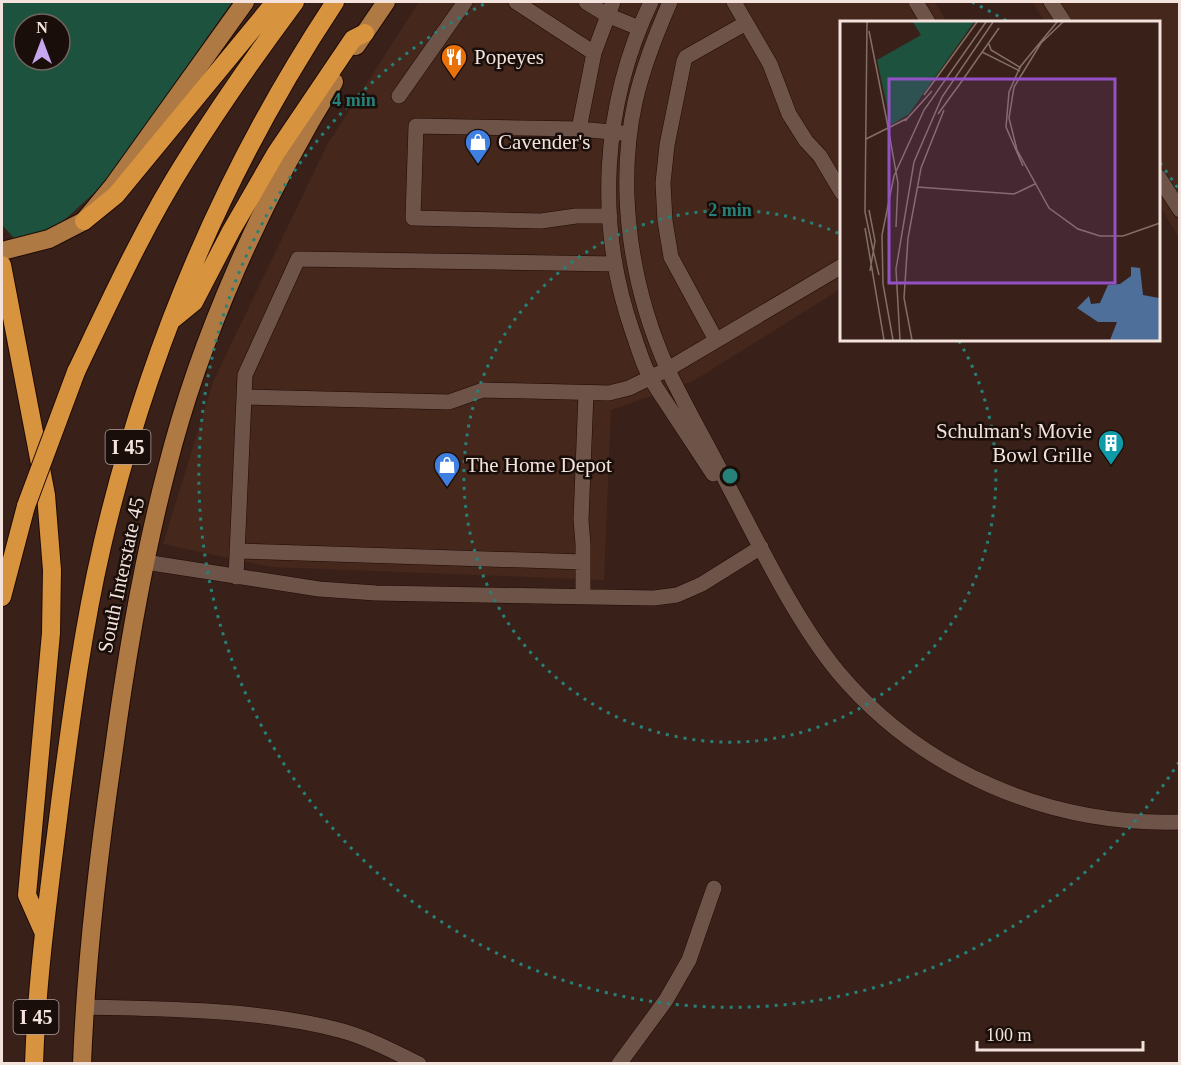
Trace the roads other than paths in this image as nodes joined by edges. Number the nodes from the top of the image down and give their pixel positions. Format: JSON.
{"nodes":[{"id":1,"x":245,"y":2,"type":"edge"},
{"id":2,"x":275,"y":2,"type":"edge"},
{"id":3,"x":295,"y":2,"type":"edge"},
{"id":4,"x":335,"y":2,"type":"edge"},
{"id":5,"x":386,"y":2,"type":"edge"},
{"id":6,"x":465,"y":2,"type":"edge"},
{"id":7,"x":516,"y":2,"type":"edge"},
{"id":8,"x":585,"y":2,"type":"edge"},
{"id":9,"x":651,"y":2,"type":"edge"},
{"id":10,"x":670,"y":2,"type":"edge"},
{"id":11,"x":734,"y":2,"type":"edge"},
{"id":12,"x":916,"y":2,"type":"edge"},
{"id":13,"x":1051,"y":2,"type":"edge"},
{"id":14,"x":610,"y":8,"type":"edge"},
{"id":15,"x":927,"y":21,"type":"edge"},
{"id":16,"x":1063,"y":21,"type":"edge"},
{"id":17,"x":746,"y":22,"type":"junction"},
{"id":18,"x":639,"y":28,"type":"junction"},
{"id":19,"x":365,"y":33,"type":"junction"},
{"id":20,"x":594,"y":53,"type":"junction"},
{"id":21,"x":399,"y":96,"type":"dead end"},
{"id":22,"x":579,"y":129,"type":"junction"},
{"id":23,"x":613,"y":131,"type":"junction"},
{"id":24,"x":631,"y":135,"type":"junction"},
{"id":25,"x":1160,"y":179,"type":"edge"},
{"id":26,"x":840,"y":190,"type":"edge"},
{"id":27,"x":1179,"y":210,"type":"edge"},
{"id":28,"x":610,"y":216,"type":"junction"},
{"id":29,"x":84,"y":221,"type":"junction"},
{"id":30,"x":2,"y":251,"type":"edge"},
{"id":31,"x":615,"y":264,"type":"junction"},
{"id":32,"x":2,"y":265,"type":"edge"},
{"id":33,"x":840,"y":267,"type":"edge"},
{"id":34,"x":170,"y":321,"type":"junction"},
{"id":35,"x":716,"y":340,"type":"junction"},
{"id":36,"x":668,"y":369,"type":"junction"},
{"id":37,"x":651,"y":378,"type":"junction"},
{"id":38,"x":586,"y":393,"type":"junction"},
{"id":39,"x":244,"y":397,"type":"junction"},
{"id":40,"x":761,"y":547,"type":"junction"},
{"id":41,"x":237,"y":551,"type":"junction"},
{"id":42,"x":145,"y":562,"type":"junction"},
{"id":43,"x":583,"y":562,"type":"junction"},
{"id":44,"x":236,"y":577,"type":"junction"},
{"id":45,"x":2,"y":597,"type":"edge"},
{"id":46,"x":583,"y":597,"type":"junction"},
{"id":47,"x":1179,"y":822,"type":"edge"},
{"id":48,"x":714,"y":888,"type":"dead end"},
{"id":49,"x":44,"y":933,"type":"junction"},
{"id":50,"x":84,"y":1006,"type":"junction"},
{"id":51,"x":34,"y":1064,"type":"edge"},
{"id":52,"x":82,"y":1064,"type":"edge"},
{"id":53,"x":418,"y":1064,"type":"edge"},
{"id":54,"x":620,"y":1064,"type":"edge"}],
"edges":[{"from":1,"to":29,"type":"main road"},
{"from":2,"to":29,"type":"highway"},
{"from":3,"to":45,"type":"highway","bridge":true},
{"from":4,"to":34,"type":"highway","number":"I 45"},
{"from":5,"to":19,"type":"main road","name":"South Interstate 45"},
{"from":6,"to":21,"type":"street"},
{"from":7,"to":20,"type":"street"},
{"from":8,"to":14,"type":"street"},
{"from":9,"to":18,"type":"street"},
{"from":10,"to":24,"type":"street"},
{"from":11,"to":17,"type":"street"},
{"from":12,"to":15,"type":"street"},
{"from":13,"to":16,"type":"street"},
{"from":14,"to":18,"type":"street"},
{"from":14,"to":20,"type":"street"},
{"from":17,"to":26,"type":"street"},
{"from":17,"to":35,"type":"street"},
{"from":18,"to":23,"type":"street"},
{"from":19,"to":34,"type":"highway"},
{"from":19,"to":42,"type":"main road","name":"South Interstate 45"},
{"from":20,"to":22,"type":"street"},
{"from":22,"to":23,"type":"street"},
{"from":22,"to":28,"type":"street"},
{"from":23,"to":24,"type":"street"},
{"from":23,"to":28,"type":"street"},
{"from":24,"to":36,"type":"street"},
{"from":25,"to":27,"type":"street"},
{"from":28,"to":31,"type":"street"},
{"from":29,"to":30,"type":"main road"},
{"from":31,"to":37,"type":"street"},
{"from":31,"to":39,"type":"street"},
{"from":32,"to":49,"type":"highway"},
{"from":33,"to":35,"type":"street"},
{"from":34,"to":49,"type":"highway","number":"I 45"},
{"from":35,"to":36,"type":"street"},
{"from":36,"to":37,"type":"street"},
{"from":36,"to":40,"type":"street"},
{"from":37,"to":38,"type":"street"},
{"from":37,"to":40,"type":"street"},
{"from":38,"to":39,"type":"street"},
{"from":38,"to":43,"type":"street"},
{"from":39,"to":41,"type":"street"},
{"from":40,"to":46,"type":"street"},
{"from":40,"to":47,"type":"street"},
{"from":41,"to":43,"type":"street"},
{"from":41,"to":44,"type":"street"},
{"from":42,"to":44,"type":"street"},
{"from":42,"to":50,"type":"main road","name":"South Interstate 45"},
{"from":43,"to":46,"type":"street"},
{"from":44,"to":46,"type":"street"},
{"from":48,"to":54,"type":"street"},
{"from":49,"to":51,"type":"highway","number":"I 45"},
{"from":50,"to":52,"type":"main road","name":"South Interstate 45"},
{"from":50,"to":53,"type":"street"}]}
